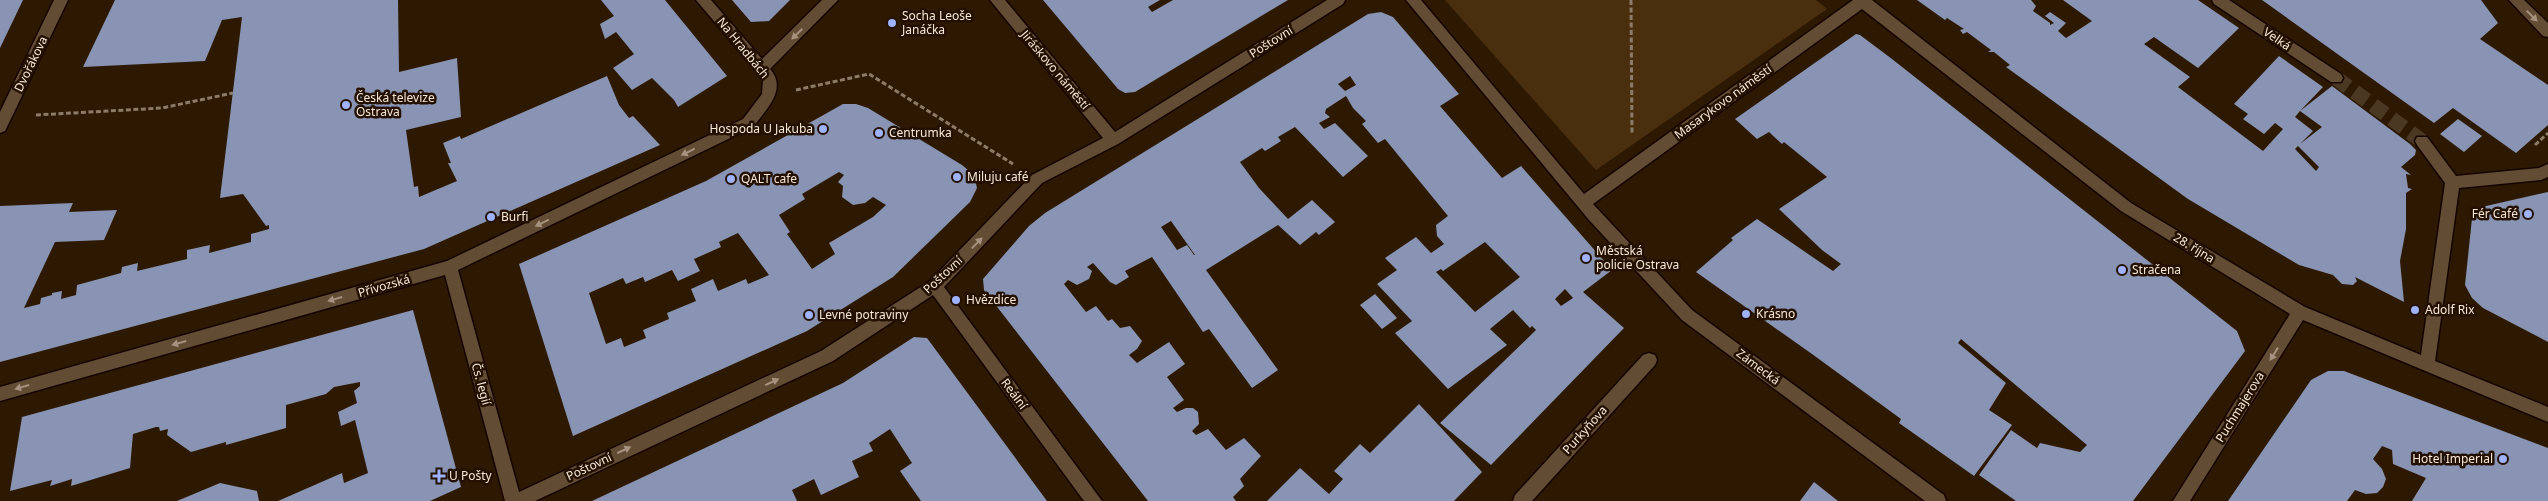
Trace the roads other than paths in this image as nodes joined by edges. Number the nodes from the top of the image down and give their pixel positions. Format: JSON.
{"nodes":[{"id":1,"x":62,"y":0,"type":"edge"},
{"id":2,"x":703,"y":0,"type":"edge"},
{"id":3,"x":832,"y":0,"type":"edge"},
{"id":4,"x":997,"y":0,"type":"edge"},
{"id":5,"x":1338,"y":0,"type":"edge"},
{"id":6,"x":1413,"y":0,"type":"edge"},
{"id":7,"x":2219,"y":0,"type":"edge"},
{"id":8,"x":2516,"y":0,"type":"edge"},
{"id":9,"x":1862,"y":1,"type":"edge"},
{"id":10,"x":2548,"y":32,"type":"edge"},
{"id":11,"x":762,"y":68,"type":"junction"},
{"id":12,"x":2336,"y":78,"type":"tunnel mouth"},
{"id":13,"x":3,"y":122,"type":"edge"},
{"id":14,"x":748,"y":123,"type":"joint"},
{"id":15,"x":1112,"y":140,"type":"junction"},
{"id":16,"x":2422,"y":141,"type":"tunnel mouth"},
{"id":17,"x":2544,"y":172,"type":"edge"},
{"id":18,"x":2452,"y":182,"type":"junction"},
{"id":19,"x":1583,"y":203,"type":"junction"},
{"id":20,"x":450,"y":267,"type":"junction"},
{"id":21,"x":935,"y":286,"type":"junction"},
{"id":22,"x":2300,"y":312,"type":"junction"},
{"id":23,"x":1649,"y":360,"type":"dead end"},
{"id":24,"x":2427,"y":365,"type":"junction"},
{"id":25,"x":0,"y":394,"type":"edge"},
{"id":26,"x":2548,"y":415,"type":"edge"},
{"id":27,"x":515,"y":501,"type":"edge"},
{"id":28,"x":1094,"y":501,"type":"edge"},
{"id":29,"x":1521,"y":501,"type":"edge"},
{"id":30,"x":1938,"y":501,"type":"edge"},
{"id":31,"x":2181,"y":501,"type":"edge"}],
"edges":[{"from":1,"to":13,"type":"street","name":"Dvořákova"},
{"from":2,"to":11,"type":"street","name":"Na Hradbách"},
{"from":3,"to":11,"type":"street","one_way":true},
{"from":4,"to":15,"type":"street","name":"Jiráskovo náměstí"},
{"from":5,"to":15,"type":"street","name":"Poštovní"},
{"from":6,"to":19,"type":"street"},
{"from":7,"to":12,"type":"street","name":"Velká"},
{"from":8,"to":10,"type":"street","one_way":true},
{"from":9,"to":19,"type":"street","name":"Masarykovo náměstí"},
{"from":9,"to":22,"type":"street","name":"28. října"},
{"from":11,"to":14,"type":"street","name":"Na Hradbách"},
{"from":14,"to":20,"type":"street","name":"Přívozská","one_way":true},
{"from":21,"to":15,"type":"street","name":"Poštovní","one_way":true},
{"from":16,"to":18,"type":"street"},
{"from":17,"to":18,"type":"street"},
{"from":18,"to":24,"type":"street"},
{"from":19,"to":30,"type":"street","name":"Zámecká"},
{"from":20,"to":25,"type":"street","name":"Přívozská","one_way":true},
{"from":20,"to":27,"type":"street","name":"Čs. legií"},
{"from":27,"to":21,"type":"street","name":"Poštovní","one_way":true},
{"from":21,"to":28,"type":"street","name":"Reální"},
{"from":22,"to":24,"type":"street","name":"28. října"},
{"from":22,"to":31,"type":"street","name":"Puchmajerova","one_way":true},
{"from":23,"to":29,"type":"street","name":"Purkyňova"},
{"from":24,"to":26,"type":"street","name":"28. října"}]}
